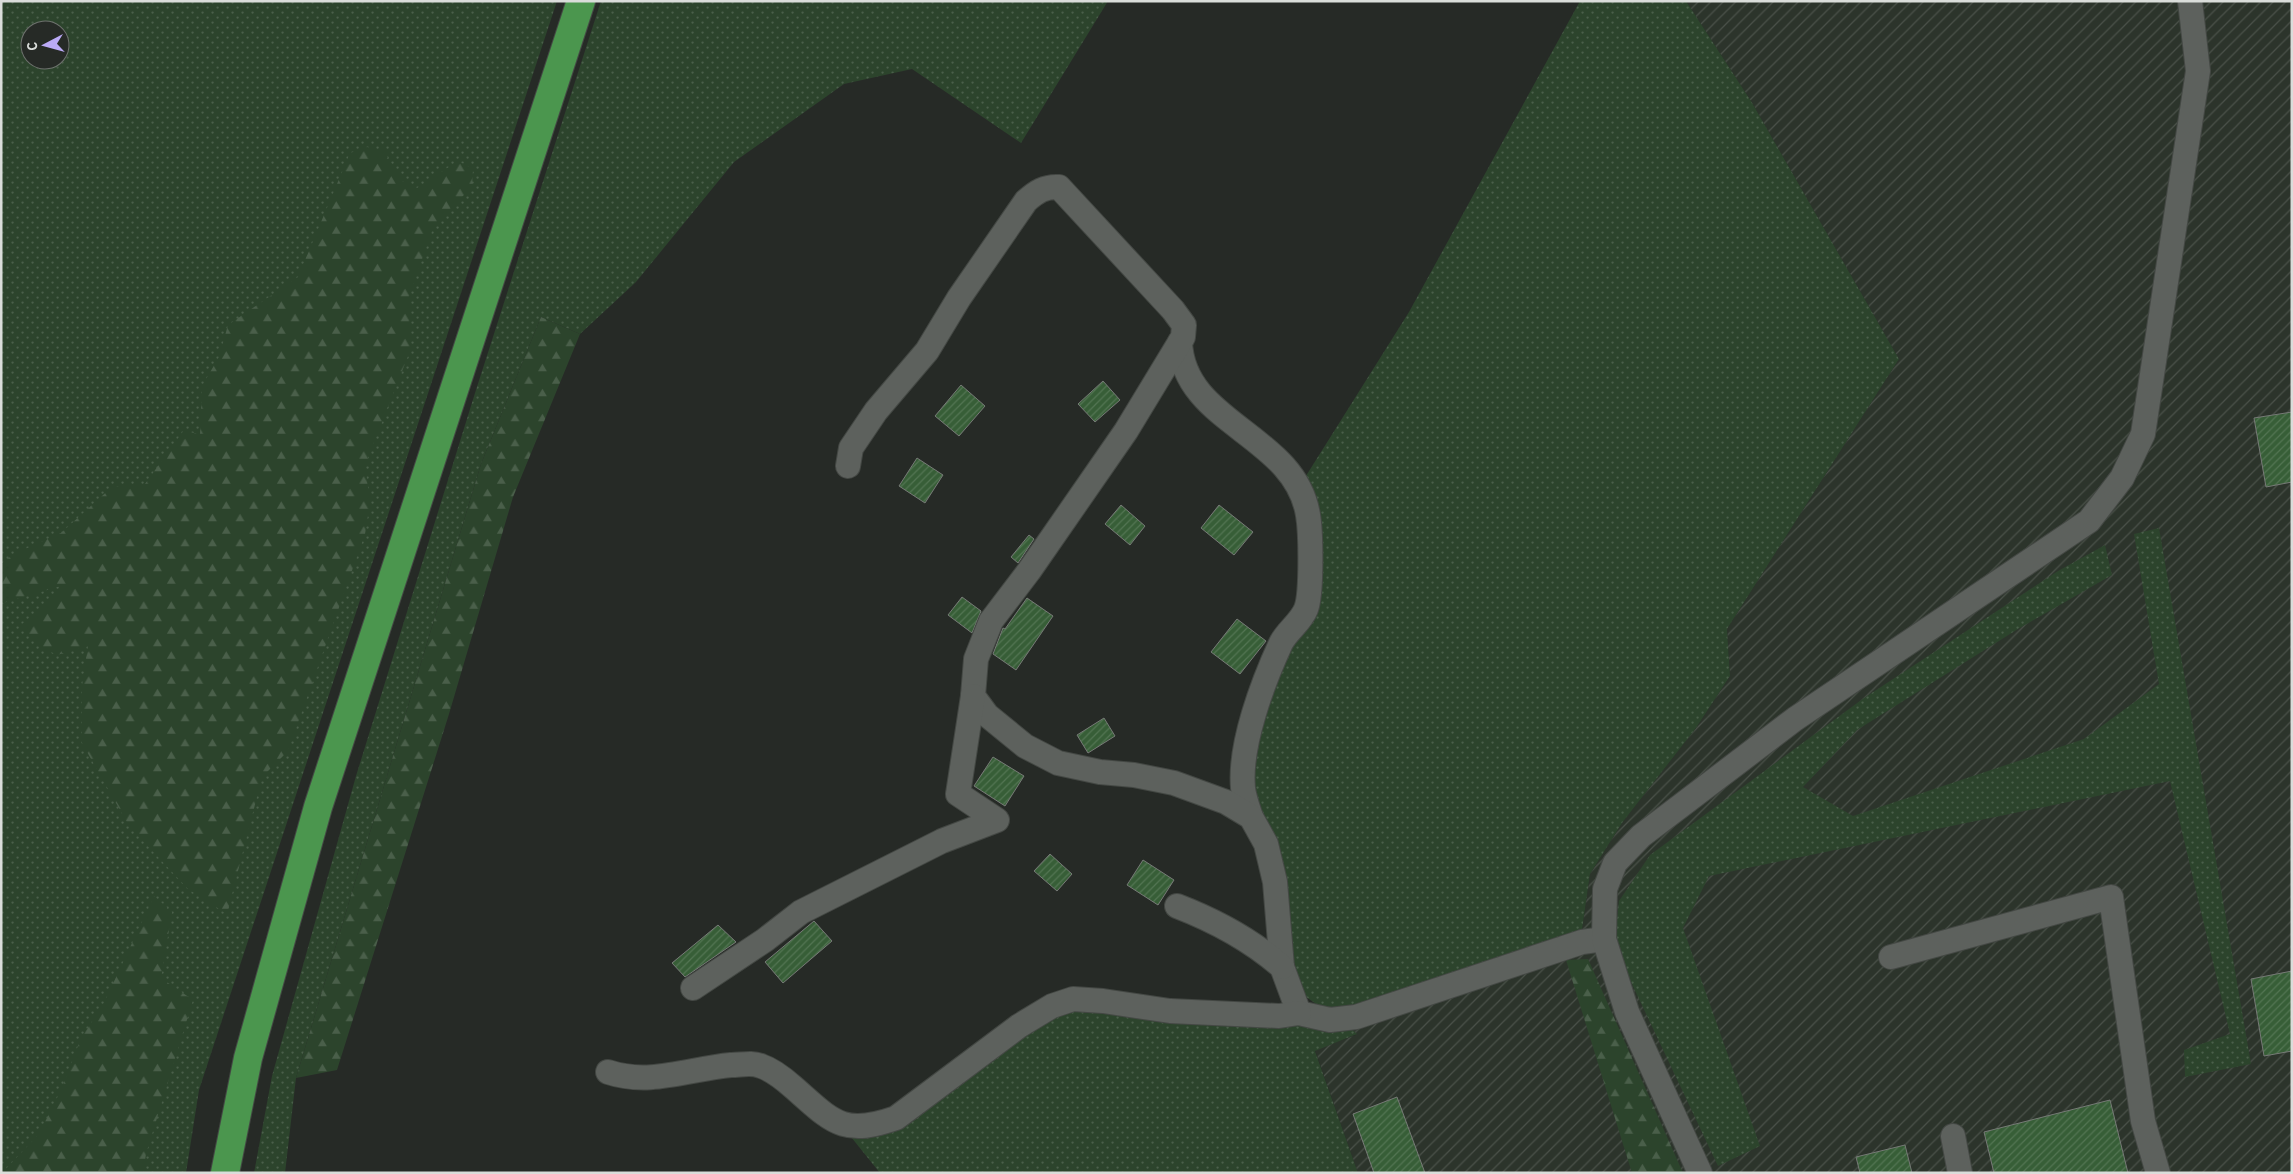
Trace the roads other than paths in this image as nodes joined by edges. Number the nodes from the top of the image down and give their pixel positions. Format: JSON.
{"nodes":[{"id":1,"x":581,"y":1,"type":"edge"},
{"id":2,"x":2190,"y":1,"type":"edge"},
{"id":3,"x":1180,"y":342,"type":"junction"},
{"id":4,"x":848,"y":466,"type":"dead end"},
{"id":5,"x":974,"y":696,"type":"junction"},
{"id":6,"x":1251,"y":817,"type":"junction"},
{"id":7,"x":1177,"y":906,"type":"dead end"},
{"id":8,"x":1604,"y":939,"type":"junction"},
{"id":9,"x":1891,"y":957,"type":"dead end"},
{"id":10,"x":1282,"y":967,"type":"junction"},
{"id":11,"x":693,"y":988,"type":"dead end"},
{"id":12,"x":1299,"y":1013,"type":"junction"},
{"id":13,"x":608,"y":1072,"type":"dead end"},
{"id":14,"x":1954,"y":1136,"type":"dead end"},
{"id":15,"x":225,"y":1173,"type":"edge"},
{"id":16,"x":1700,"y":1173,"type":"edge"},
{"id":17,"x":1960,"y":1173,"type":"edge"},
{"id":18,"x":2158,"y":1173,"type":"edge"}],
"edges":[{"from":1,"to":15,"type":"highway"},
{"from":2,"to":8,"type":"street"},
{"from":3,"to":4,"type":"street"},
{"from":3,"to":5,"type":"street"},
{"from":3,"to":6,"type":"street"},
{"from":5,"to":6,"type":"street"},
{"from":5,"to":11,"type":"street"},
{"from":6,"to":10,"type":"street"},
{"from":7,"to":10,"type":"street"},
{"from":8,"to":12,"type":"street"},
{"from":8,"to":16,"type":"street"},
{"from":9,"to":18,"type":"street"},
{"from":10,"to":12,"type":"street"},
{"from":12,"to":13,"type":"street"},
{"from":14,"to":17,"type":"street"}]}
